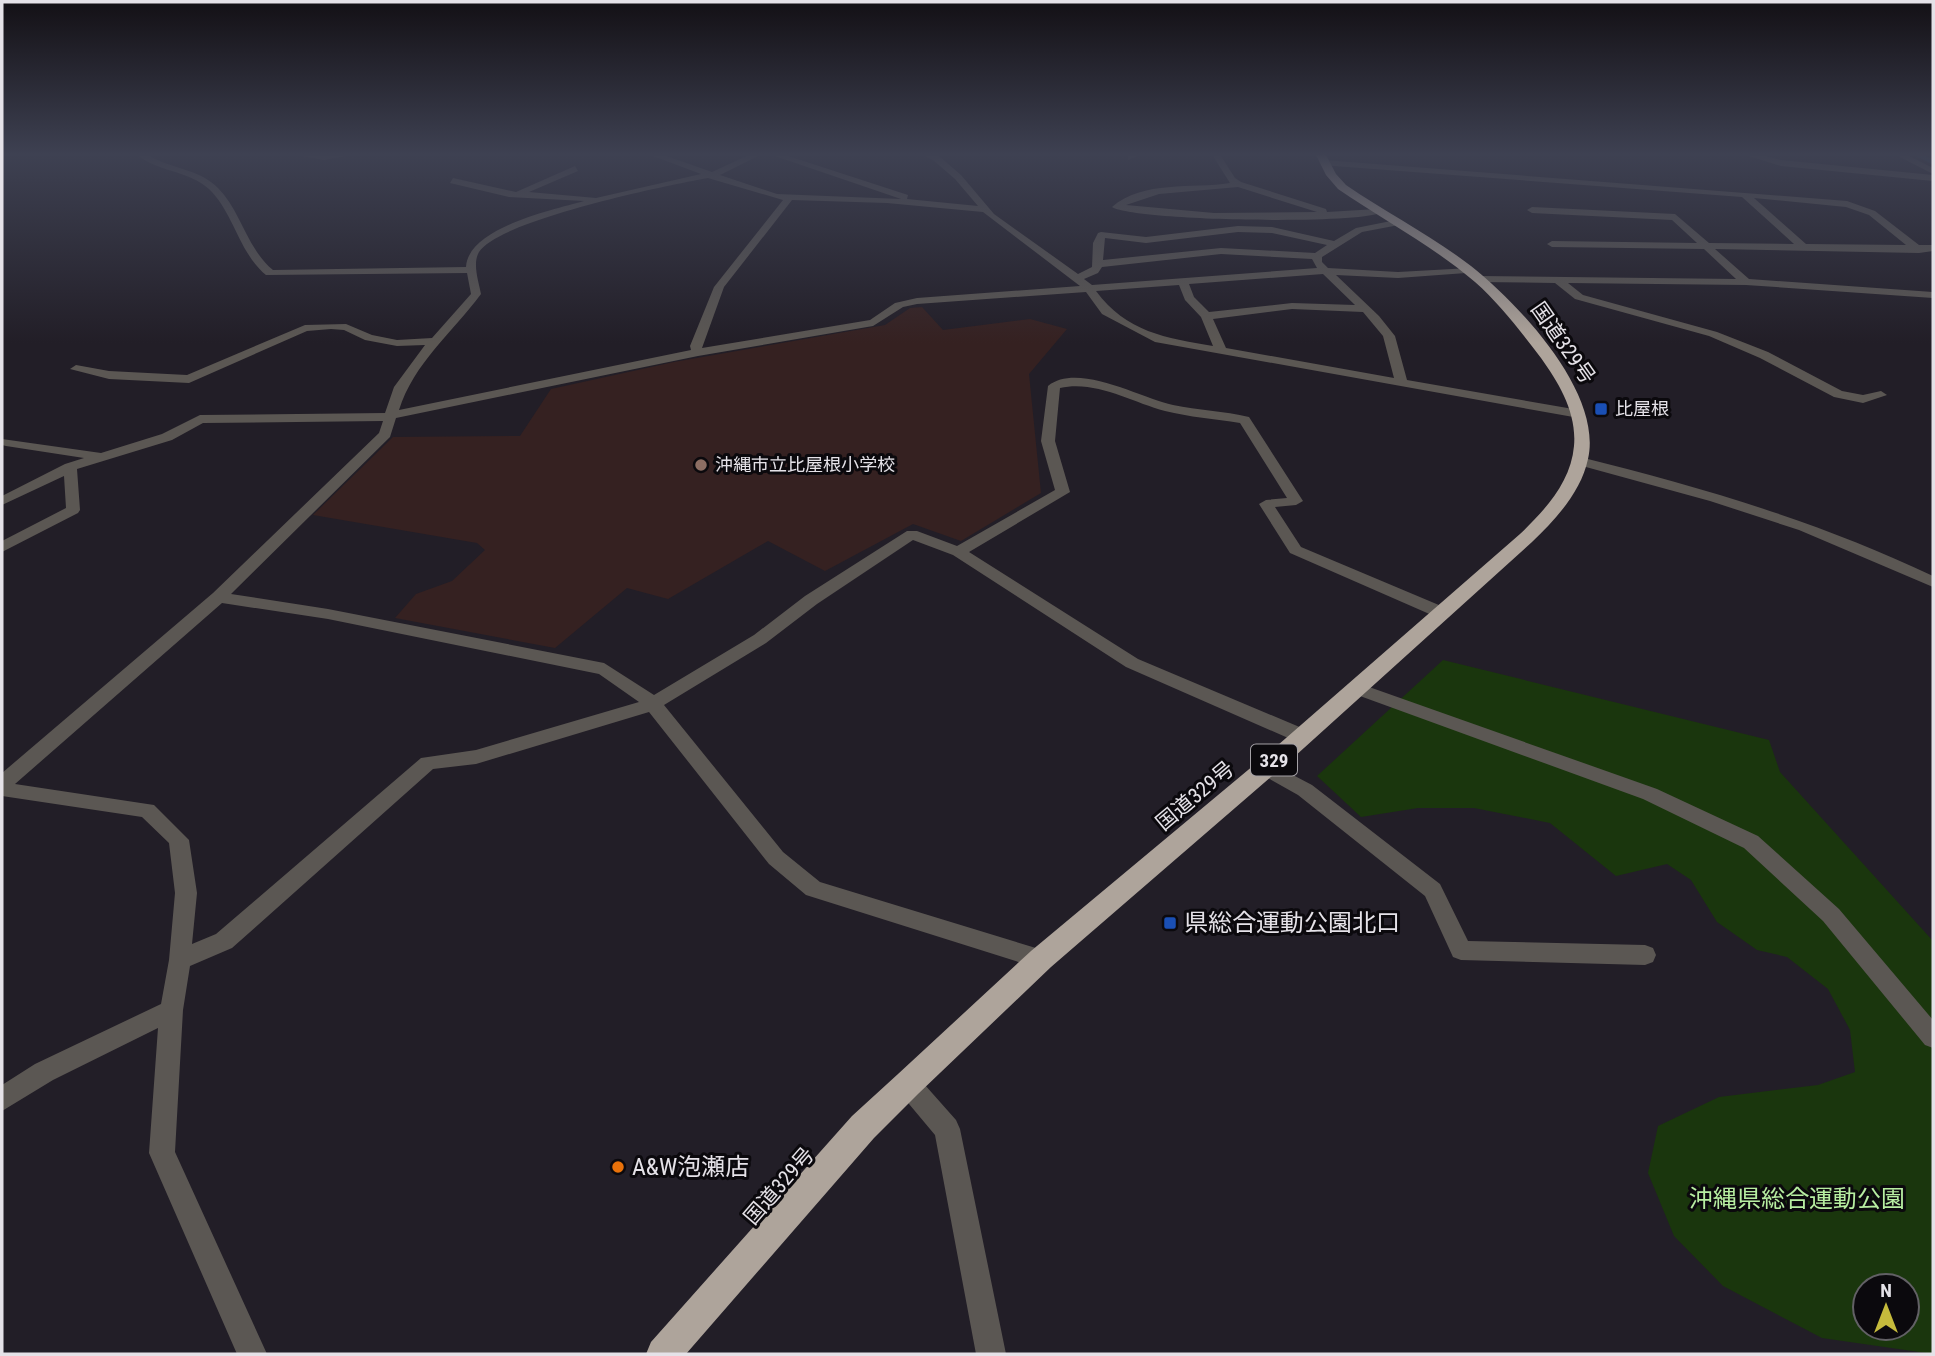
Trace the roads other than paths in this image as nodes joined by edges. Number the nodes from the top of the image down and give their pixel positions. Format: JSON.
{"nodes":[{"id":1,"x":235,"y":216,"type":"edge"},
{"id":2,"x":552,"y":216,"type":"edge"},
{"id":3,"x":775,"y":216,"type":"edge"},
{"id":4,"x":995,"y":216,"type":"edge"},
{"id":5,"x":1376,"y":216,"type":"edge"},
{"id":6,"x":1660,"y":216,"type":"edge"},
{"id":7,"x":1770,"y":216,"type":"edge"},
{"id":8,"x":1876,"y":216,"type":"edge"},
{"id":9,"x":1387,"y":217,"type":"junction"},
{"id":10,"x":1334,"y":244,"type":"junction"},
{"id":11,"x":1552,"y":244,"type":"dead end"},
{"id":12,"x":1804,"y":247,"type":"junction"},
{"id":13,"x":1710,"y":248,"type":"junction"},
{"id":14,"x":1917,"y":248,"type":"junction"},
{"id":15,"x":1933,"y":248,"type":"edge"},
{"id":16,"x":1317,"y":256,"type":"junction"},
{"id":17,"x":1933,"y":260,"type":"edge"},
{"id":18,"x":1099,"y":264,"type":"junction"},
{"id":19,"x":472,"y":270,"type":"junction"},
{"id":20,"x":1322,"y":271,"type":"junction"},
{"id":21,"x":1472,"y":275,"type":"junction"},
{"id":22,"x":1556,"y":279,"type":"junction"},
{"id":23,"x":1182,"y":280,"type":"junction"},
{"id":24,"x":1082,"y":282,"type":"junction"},
{"id":25,"x":1746,"y":282,"type":"junction"},
{"id":26,"x":1933,"y":295,"type":"edge"},
{"id":27,"x":1365,"y":309,"type":"junction"},
{"id":28,"x":1206,"y":316,"type":"junction"},
{"id":29,"x":435,"y":341,"type":"junction"},
{"id":30,"x":1221,"y":350,"type":"junction"},
{"id":31,"x":698,"y":352,"type":"junction"},
{"id":32,"x":76,"y":369,"type":"dead end"},
{"id":33,"x":1401,"y":382,"type":"junction"},
{"id":34,"x":1881,"y":395,"type":"dead end"},
{"id":35,"x":1579,"y":414,"type":"junction"},
{"id":36,"x":392,"y":415,"type":"junction"},
{"id":37,"x":6,"y":442,"type":"dead end"},
{"id":38,"x":96,"y":456,"type":"junction"},
{"id":39,"x":1580,"y":461,"type":"junction"},
{"id":40,"x":70,"y":467,"type":"junction"},
{"id":41,"x":2,"y":501,"type":"edge"},
{"id":42,"x":2,"y":547,"type":"edge"},
{"id":43,"x":958,"y":552,"type":"junction"},
{"id":44,"x":1933,"y":582,"type":"edge"},
{"id":45,"x":219,"y":597,"type":"junction"},
{"id":46,"x":1440,"y":612,"type":"junction"},
{"id":47,"x":1356,"y":688,"type":"junction"},
{"id":48,"x":653,"y":704,"type":"junction"},
{"id":49,"x":1302,"y":736,"type":"junction"},
{"id":50,"x":1266,"y":768,"type":"junction"},
{"id":51,"x":2,"y":786,"type":"edge"},
{"id":52,"x":1645,"y":955,"type":"dead end"},
{"id":53,"x":1041,"y":960,"type":"junction"},
{"id":54,"x":180,"y":961,"type":"junction"},
{"id":55,"x":171,"y":1010,"type":"junction"},
{"id":56,"x":1933,"y":1037,"type":"edge"},
{"id":57,"x":908,"y":1084,"type":"junction"},
{"id":58,"x":2,"y":1099,"type":"edge"},
{"id":59,"x":252,"y":1354,"type":"edge"},
{"id":60,"x":663,"y":1354,"type":"edge"},
{"id":61,"x":991,"y":1354,"type":"edge"}],
"edges":[{"from":1,"to":19,"type":"street"},
{"from":2,"to":19,"type":"street"},
{"from":3,"to":31,"type":"street"},
{"from":4,"to":24,"type":"street"},
{"from":5,"to":9,"type":"street"},
{"from":6,"to":13,"type":"street"},
{"from":7,"to":12,"type":"street"},
{"from":8,"to":14,"type":"street"},
{"from":9,"to":10,"type":"street"},
{"from":9,"to":21,"type":"highway","name":"国道329号","number":"329"},
{"from":10,"to":16,"type":"street"},
{"from":10,"to":18,"type":"street"},
{"from":11,"to":13,"type":"street"},
{"from":12,"to":13,"type":"street"},
{"from":12,"to":14,"type":"street"},
{"from":13,"to":25,"type":"street"},
{"from":14,"to":15,"type":"street"},
{"from":14,"to":17,"type":"street"},
{"from":16,"to":18,"type":"street"},
{"from":16,"to":20,"type":"street"},
{"from":18,"to":24,"type":"street"},
{"from":19,"to":29,"type":"street"},
{"from":20,"to":21,"type":"street"},
{"from":20,"to":23,"type":"street"},
{"from":20,"to":27,"type":"street"},
{"from":21,"to":22,"type":"street"},
{"from":21,"to":35,"type":"highway","name":"国道329号","number":"329"},
{"from":22,"to":25,"type":"street"},
{"from":22,"to":34,"type":"street"},
{"from":23,"to":24,"type":"street"},
{"from":23,"to":28,"type":"street"},
{"from":24,"to":30,"type":"street"},
{"from":24,"to":31,"type":"street"},
{"from":25,"to":26,"type":"street"},
{"from":27,"to":28,"type":"street"},
{"from":27,"to":33,"type":"street"},
{"from":28,"to":30,"type":"street"},
{"from":29,"to":32,"type":"street"},
{"from":29,"to":36,"type":"street"},
{"from":30,"to":33,"type":"street"},
{"from":31,"to":36,"type":"street"},
{"from":33,"to":35,"type":"street"},
{"from":35,"to":39,"type":"highway","name":"国道329号","number":"329"},
{"from":36,"to":38,"type":"street"},
{"from":36,"to":45,"type":"street"},
{"from":37,"to":38,"type":"street"},
{"from":38,"to":40,"type":"street"},
{"from":39,"to":44,"type":"street"},
{"from":39,"to":46,"type":"highway","name":"国道329号","number":"329"},
{"from":40,"to":41,"type":"street"},
{"from":40,"to":42,"type":"street"},
{"from":43,"to":46,"type":"street"},
{"from":43,"to":48,"type":"street"},
{"from":43,"to":49,"type":"street"},
{"from":45,"to":48,"type":"street"},
{"from":45,"to":51,"type":"street"},
{"from":46,"to":47,"type":"highway","name":"国道329号","number":"329"},
{"from":47,"to":49,"type":"highway","name":"国道329号","number":"329"},
{"from":47,"to":56,"type":"street"},
{"from":48,"to":53,"type":"street"},
{"from":48,"to":54,"type":"street"},
{"from":49,"to":50,"type":"highway","name":"国道329号","number":"329"},
{"from":50,"to":52,"type":"street"},
{"from":50,"to":53,"type":"highway","name":"国道329号","number":"329"},
{"from":51,"to":54,"type":"street"},
{"from":53,"to":57,"type":"highway","name":"国道329号","number":"329"},
{"from":54,"to":55,"type":"street"},
{"from":55,"to":58,"type":"street"},
{"from":55,"to":59,"type":"street"},
{"from":57,"to":60,"type":"highway","name":"国道329号","number":"329"},
{"from":57,"to":61,"type":"street"}]}
